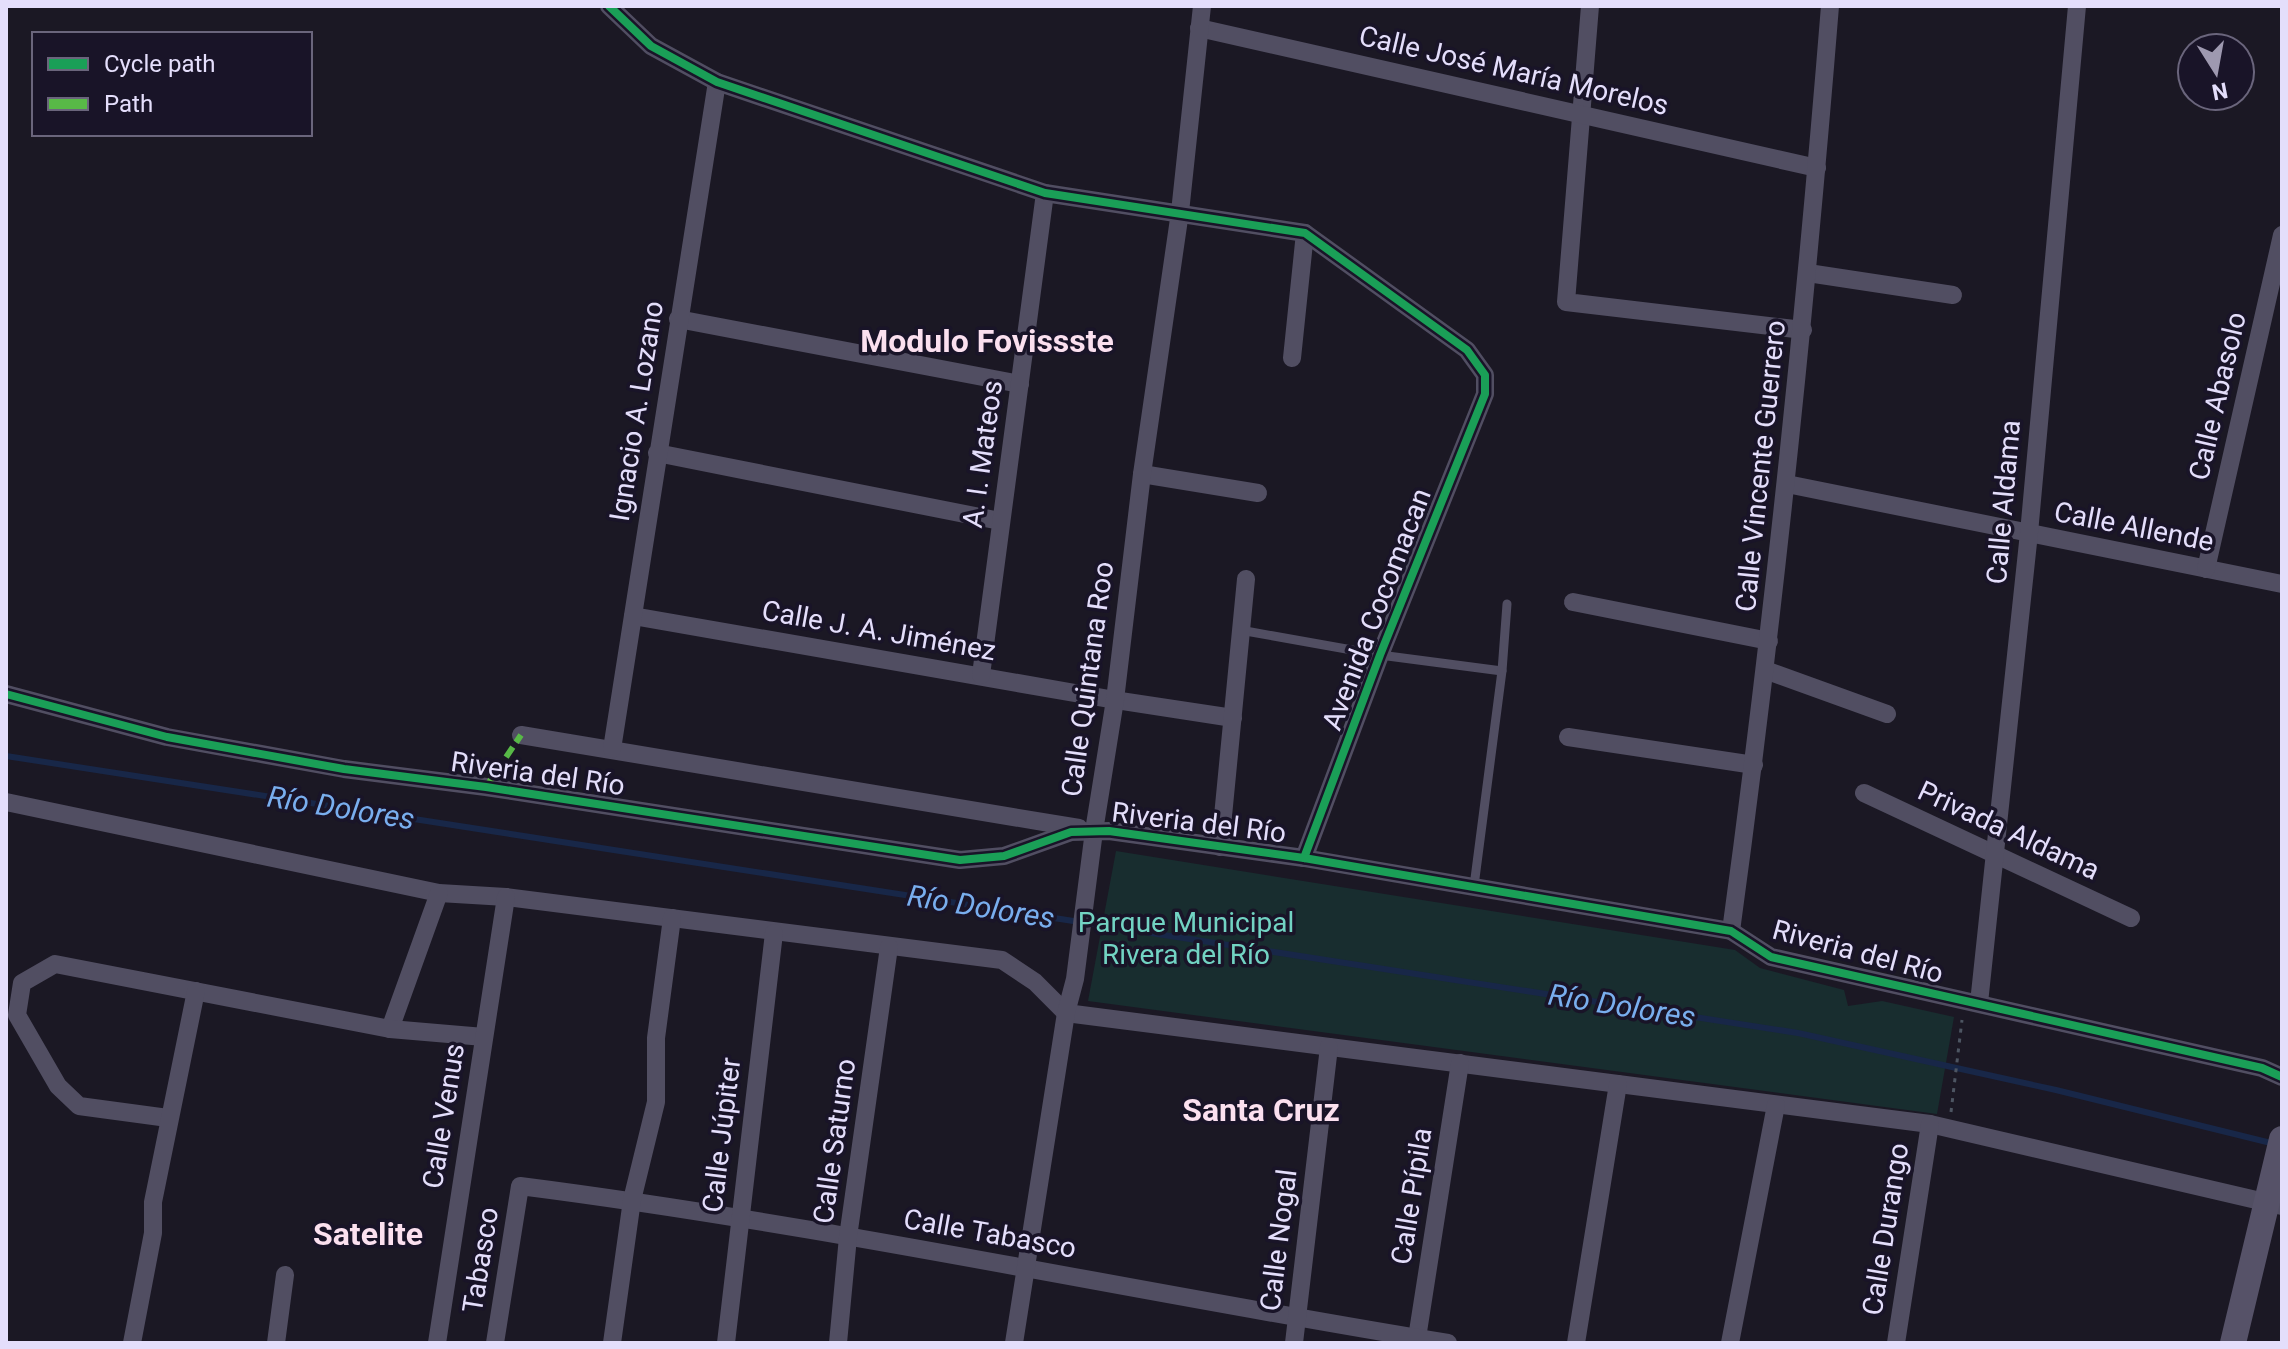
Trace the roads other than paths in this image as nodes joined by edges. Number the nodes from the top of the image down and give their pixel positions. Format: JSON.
{"nodes":[{"id":1,"x":609,"y":6,"type":"edge"},
{"id":2,"x":1202,"y":6,"type":"edge"},
{"id":3,"x":1590,"y":6,"type":"edge"},
{"id":4,"x":1830,"y":6,"type":"edge"},
{"id":5,"x":2077,"y":6,"type":"edge"},
{"id":6,"x":1199,"y":28,"type":"junction"},
{"id":7,"x":717,"y":82,"type":"junction"},
{"id":8,"x":1582,"y":114,"type":"junction"},
{"id":9,"x":1817,"y":168,"type":"junction"},
{"id":10,"x":1045,"y":193,"type":"junction"},
{"id":11,"x":1180,"y":212,"type":"junction"},
{"id":12,"x":1305,"y":233,"type":"junction"},
{"id":13,"x":2282,"y":235,"type":"edge"},
{"id":14,"x":1808,"y":273,"type":"junction"},
{"id":15,"x":1953,"y":295,"type":"dead end"},
{"id":16,"x":678,"y":319,"type":"junction"},
{"id":17,"x":1803,"y":330,"type":"junction"},
{"id":18,"x":1292,"y":358,"type":"dead end"},
{"id":19,"x":1020,"y":384,"type":"junction"},
{"id":20,"x":657,"y":453,"type":"junction"},
{"id":21,"x":1142,"y":474,"type":"junction"},
{"id":22,"x":1787,"y":484,"type":"junction"},
{"id":23,"x":1258,"y":493,"type":"dead end"},
{"id":24,"x":1000,"y":521,"type":"junction"},
{"id":25,"x":2029,"y":533,"type":"junction"},
{"id":26,"x":2206,"y":569,"type":"junction"},
{"id":27,"x":1246,"y":579,"type":"dead end"},
{"id":28,"x":2282,"y":584,"type":"edge"},
{"id":29,"x":1573,"y":602,"type":"dead end"},
{"id":30,"x":1507,"y":604,"type":"dead end"},
{"id":31,"x":633,"y":616,"type":"junction"},
{"id":32,"x":1240,"y":630,"type":"junction"},
{"id":33,"x":1769,"y":641,"type":"junction"},
{"id":34,"x":1380,"y":655,"type":"junction"},
{"id":35,"x":1765,"y":670,"type":"junction"},
{"id":36,"x":1502,"y":671,"type":"junction"},
{"id":37,"x":981,"y":675,"type":"junction"},
{"id":38,"x":6,"y":694,"type":"edge"},
{"id":39,"x":1115,"y":700,"type":"junction"},
{"id":40,"x":1887,"y":714,"type":"dead end"},
{"id":41,"x":1233,"y":718,"type":"junction"},
{"id":42,"x":521,"y":735,"type":"dead end"},
{"id":43,"x":1568,"y":737,"type":"dead end"},
{"id":44,"x":612,"y":749,"type":"junction"},
{"id":45,"x":1754,"y":765,"type":"junction"},
{"id":46,"x":1864,"y":793,"type":"dead end"},
{"id":47,"x":6,"y":802,"type":"edge"},
{"id":48,"x":1094,"y":831,"type":"junction"},
{"id":49,"x":1220,"y":847,"type":"junction"},
{"id":50,"x":1996,"y":855,"type":"junction"},
{"id":51,"x":1304,"y":858,"type":"junction"},
{"id":52,"x":1474,"y":886,"type":"junction"},
{"id":53,"x":439,"y":893,"type":"junction"},
{"id":54,"x":506,"y":897,"type":"junction"},
{"id":55,"x":672,"y":918,"type":"junction"},
{"id":56,"x":2131,"y":918,"type":"dead end"},
{"id":57,"x":1731,"y":931,"type":"junction"},
{"id":58,"x":774,"y":933,"type":"junction"},
{"id":59,"x":889,"y":947,"type":"junction"},
{"id":60,"x":196,"y":991,"type":"junction"},
{"id":61,"x":1979,"y":1003,"type":"junction"},
{"id":62,"x":1066,"y":1013,"type":"junction"},
{"id":63,"x":390,"y":1029,"type":"junction"},
{"id":64,"x":484,"y":1037,"type":"junction"},
{"id":65,"x":1329,"y":1047,"type":"junction"},
{"id":66,"x":1460,"y":1063,"type":"junction"},
{"id":67,"x":2282,"y":1077,"type":"edge"},
{"id":68,"x":1618,"y":1084,"type":"junction"},
{"id":69,"x":1776,"y":1105,"type":"junction"},
{"id":70,"x":168,"y":1118,"type":"junction"},
{"id":71,"x":1930,"y":1124,"type":"junction"},
{"id":72,"x":2282,"y":1139,"type":"edge"},
{"id":73,"x":520,"y":1186,"type":"joint"},
{"id":74,"x":2274,"y":1195,"type":"edge"},
{"id":75,"x":632,"y":1200,"type":"junction"},
{"id":76,"x":739,"y":1219,"type":"junction"},
{"id":77,"x":848,"y":1237,"type":"junction"},
{"id":78,"x":1026,"y":1267,"type":"junction"},
{"id":79,"x":285,"y":1275,"type":"dead end"},
{"id":80,"x":1298,"y":1319,"type":"junction"},
{"id":81,"x":1417,"y":1338,"type":"junction"},
{"id":82,"x":132,"y":1343,"type":"edge"},
{"id":83,"x":276,"y":1343,"type":"edge"},
{"id":84,"x":437,"y":1343,"type":"edge"},
{"id":85,"x":495,"y":1343,"type":"edge"},
{"id":86,"x":612,"y":1343,"type":"edge"},
{"id":87,"x":726,"y":1343,"type":"edge"},
{"id":88,"x":838,"y":1343,"type":"edge"},
{"id":89,"x":1014,"y":1343,"type":"edge"},
{"id":90,"x":1294,"y":1343,"type":"edge"},
{"id":91,"x":1448,"y":1343,"type":"edge"},
{"id":92,"x":1576,"y":1343,"type":"edge"},
{"id":93,"x":1730,"y":1343,"type":"edge"},
{"id":94,"x":1896,"y":1343,"type":"edge"},
{"id":95,"x":2233,"y":1343,"type":"edge"}],
"edges":[{"from":1,"to":7,"type":"street"},
{"from":2,"to":6,"type":"street","name":"Calle Quintana Roo"},
{"from":3,"to":8,"type":"street"},
{"from":4,"to":9,"type":"street","name":"Calle Vincente Guerrero"},
{"from":5,"to":25,"type":"street","name":"Calle Aldama"},
{"from":6,"to":8,"type":"street","name":"Calle José María Morelos"},
{"from":6,"to":11,"type":"street","name":"Calle Quintana Roo"},
{"from":7,"to":10,"type":"street"},
{"from":7,"to":16,"type":"street","name":"Ignacio A. Lozano"},
{"from":8,"to":9,"type":"street","name":"Calle José María Morelos"},
{"from":8,"to":17,"type":"street"},
{"from":9,"to":14,"type":"street","name":"Calle Vincente Guerrero"},
{"from":10,"to":11,"type":"street"},
{"from":10,"to":19,"type":"street","name":"A. I. Mateos"},
{"from":11,"to":12,"type":"street"},
{"from":11,"to":21,"type":"street","name":"Calle Quintana Roo"},
{"from":12,"to":18,"type":"street"},
{"from":12,"to":34,"type":"street","name":"Avenida Cocomacan"},
{"from":13,"to":26,"type":"street","name":"Calle Abasolo"},
{"from":14,"to":15,"type":"street"},
{"from":14,"to":17,"type":"street","name":"Calle Vincente Guerrero"},
{"from":16,"to":19,"type":"street"},
{"from":16,"to":20,"type":"street","name":"Ignacio A. Lozano"},
{"from":17,"to":22,"type":"street","name":"Calle Vincente Guerrero"},
{"from":19,"to":24,"type":"street","name":"A. I. Mateos"},
{"from":20,"to":24,"type":"street"},
{"from":20,"to":31,"type":"street","name":"Ignacio A. Lozano"},
{"from":21,"to":23,"type":"street"},
{"from":21,"to":39,"type":"street","name":"Calle Quintana Roo"},
{"from":22,"to":25,"type":"street","name":"Calle Allende"},
{"from":22,"to":33,"type":"street","name":"Calle Vincente Guerrero"},
{"from":24,"to":37,"type":"street","name":"A. I. Mateos"},
{"from":25,"to":26,"type":"street","name":"Calle Allende"},
{"from":25,"to":50,"type":"street","name":"Calle Aldama"},
{"from":26,"to":28,"type":"street","name":"Calle Allende"},
{"from":27,"to":32,"type":"street"},
{"from":29,"to":33,"type":"street"},
{"from":30,"to":36,"type":"lane"},
{"from":31,"to":37,"type":"street","name":"Calle J. A. Jiménez"},
{"from":31,"to":44,"type":"street","name":"Ignacio A. Lozano"},
{"from":32,"to":34,"type":"lane"},
{"from":32,"to":41,"type":"street"},
{"from":33,"to":35,"type":"street","name":"Calle Vincente Guerrero"},
{"from":34,"to":36,"type":"lane"},
{"from":34,"to":51,"type":"street","name":"Avenida Cocomacan"},
{"from":35,"to":40,"type":"street"},
{"from":35,"to":45,"type":"street","name":"Calle Vincente Guerrero"},
{"from":36,"to":52,"type":"lane"},
{"from":37,"to":39,"type":"street","name":"Calle J. A. Jiménez"},
{"from":38,"to":48,"type":"street","name":"Riveria del Río"},
{"from":39,"to":41,"type":"street","name":"Calle J. A. Jiménez"},
{"from":39,"to":48,"type":"street","name":"Calle Quintana Roo"},
{"from":41,"to":49,"type":"street"},
{"from":42,"to":44,"type":"street","name":"Riveria del Río"},
{"from":43,"to":45,"type":"street"},
{"from":44,"to":48,"type":"street","name":"Riveria del Río"},
{"from":45,"to":57,"type":"street","name":"Calle Vincente Guerrero"},
{"from":46,"to":50,"type":"street","name":"Privada Aldama"},
{"from":47,"to":53,"type":"street"},
{"from":48,"to":49,"type":"street","name":"Riveria del Río"},
{"from":48,"to":62,"type":"street","name":"Calle Quintana Roo"},
{"from":49,"to":51,"type":"street","name":"Riveria del Río"},
{"from":50,"to":56,"type":"street","name":"Privada Aldama"},
{"from":50,"to":61,"type":"street","name":"Calle Aldama"},
{"from":51,"to":52,"type":"street","name":"Riveria del Río"},
{"from":52,"to":57,"type":"street","name":"Riveria del Río"},
{"from":53,"to":54,"type":"street"},
{"from":53,"to":63,"type":"street"},
{"from":54,"to":55,"type":"street"},
{"from":54,"to":64,"type":"street","name":"Calle Venus"},
{"from":55,"to":58,"type":"street"},
{"from":55,"to":75,"type":"street"},
{"from":57,"to":61,"type":"street","name":"Riveria del Río"},
{"from":58,"to":59,"type":"street"},
{"from":58,"to":76,"type":"street","name":"Calle Júpiter"},
{"from":59,"to":62,"type":"street"},
{"from":59,"to":77,"type":"street","name":"Calle Saturno"},
{"from":60,"to":63,"type":"street"},
{"from":60,"to":70,"type":"street"},
{"from":60,"to":70,"type":"street"},
{"from":61,"to":67,"type":"street","name":"Riveria del Río"},
{"from":62,"to":65,"type":"street"},
{"from":62,"to":78,"type":"street","name":"Calle Quintana Roo"},
{"from":63,"to":64,"type":"street"},
{"from":64,"to":84,"type":"street","name":"Calle Venus"},
{"from":65,"to":66,"type":"street"},
{"from":65,"to":80,"type":"street","name":"Calle Nogal"},
{"from":66,"to":68,"type":"street"},
{"from":66,"to":81,"type":"street","name":"Calle Pípila"},
{"from":68,"to":69,"type":"street"},
{"from":68,"to":92,"type":"street"},
{"from":69,"to":71,"type":"street"},
{"from":69,"to":93,"type":"street"},
{"from":70,"to":82,"type":"street"},
{"from":71,"to":74,"type":"street"},
{"from":71,"to":94,"type":"street","name":"Calle Durango"},
{"from":72,"to":74,"type":"street"},
{"from":73,"to":75,"type":"street","name":"Calle Tabasco"},
{"from":73,"to":85,"type":"street","name":"Tabasco"},
{"from":74,"to":95,"type":"street"},
{"from":75,"to":76,"type":"street","name":"Calle Tabasco"},
{"from":75,"to":86,"type":"street"},
{"from":76,"to":77,"type":"street","name":"Calle Tabasco"},
{"from":76,"to":87,"type":"street","name":"Calle Júpiter"},
{"from":77,"to":78,"type":"street","name":"Calle Tabasco"},
{"from":77,"to":88,"type":"street","name":"Calle Saturno"},
{"from":78,"to":80,"type":"street","name":"Calle Tabasco"},
{"from":78,"to":89,"type":"street","name":"Calle Quintana Roo"},
{"from":79,"to":83,"type":"street"},
{"from":80,"to":81,"type":"street","name":"Calle Tabasco"},
{"from":80,"to":90,"type":"street","name":"Calle Nogal"},
{"from":81,"to":91,"type":"street","name":"Calle Tabasco"}]}
